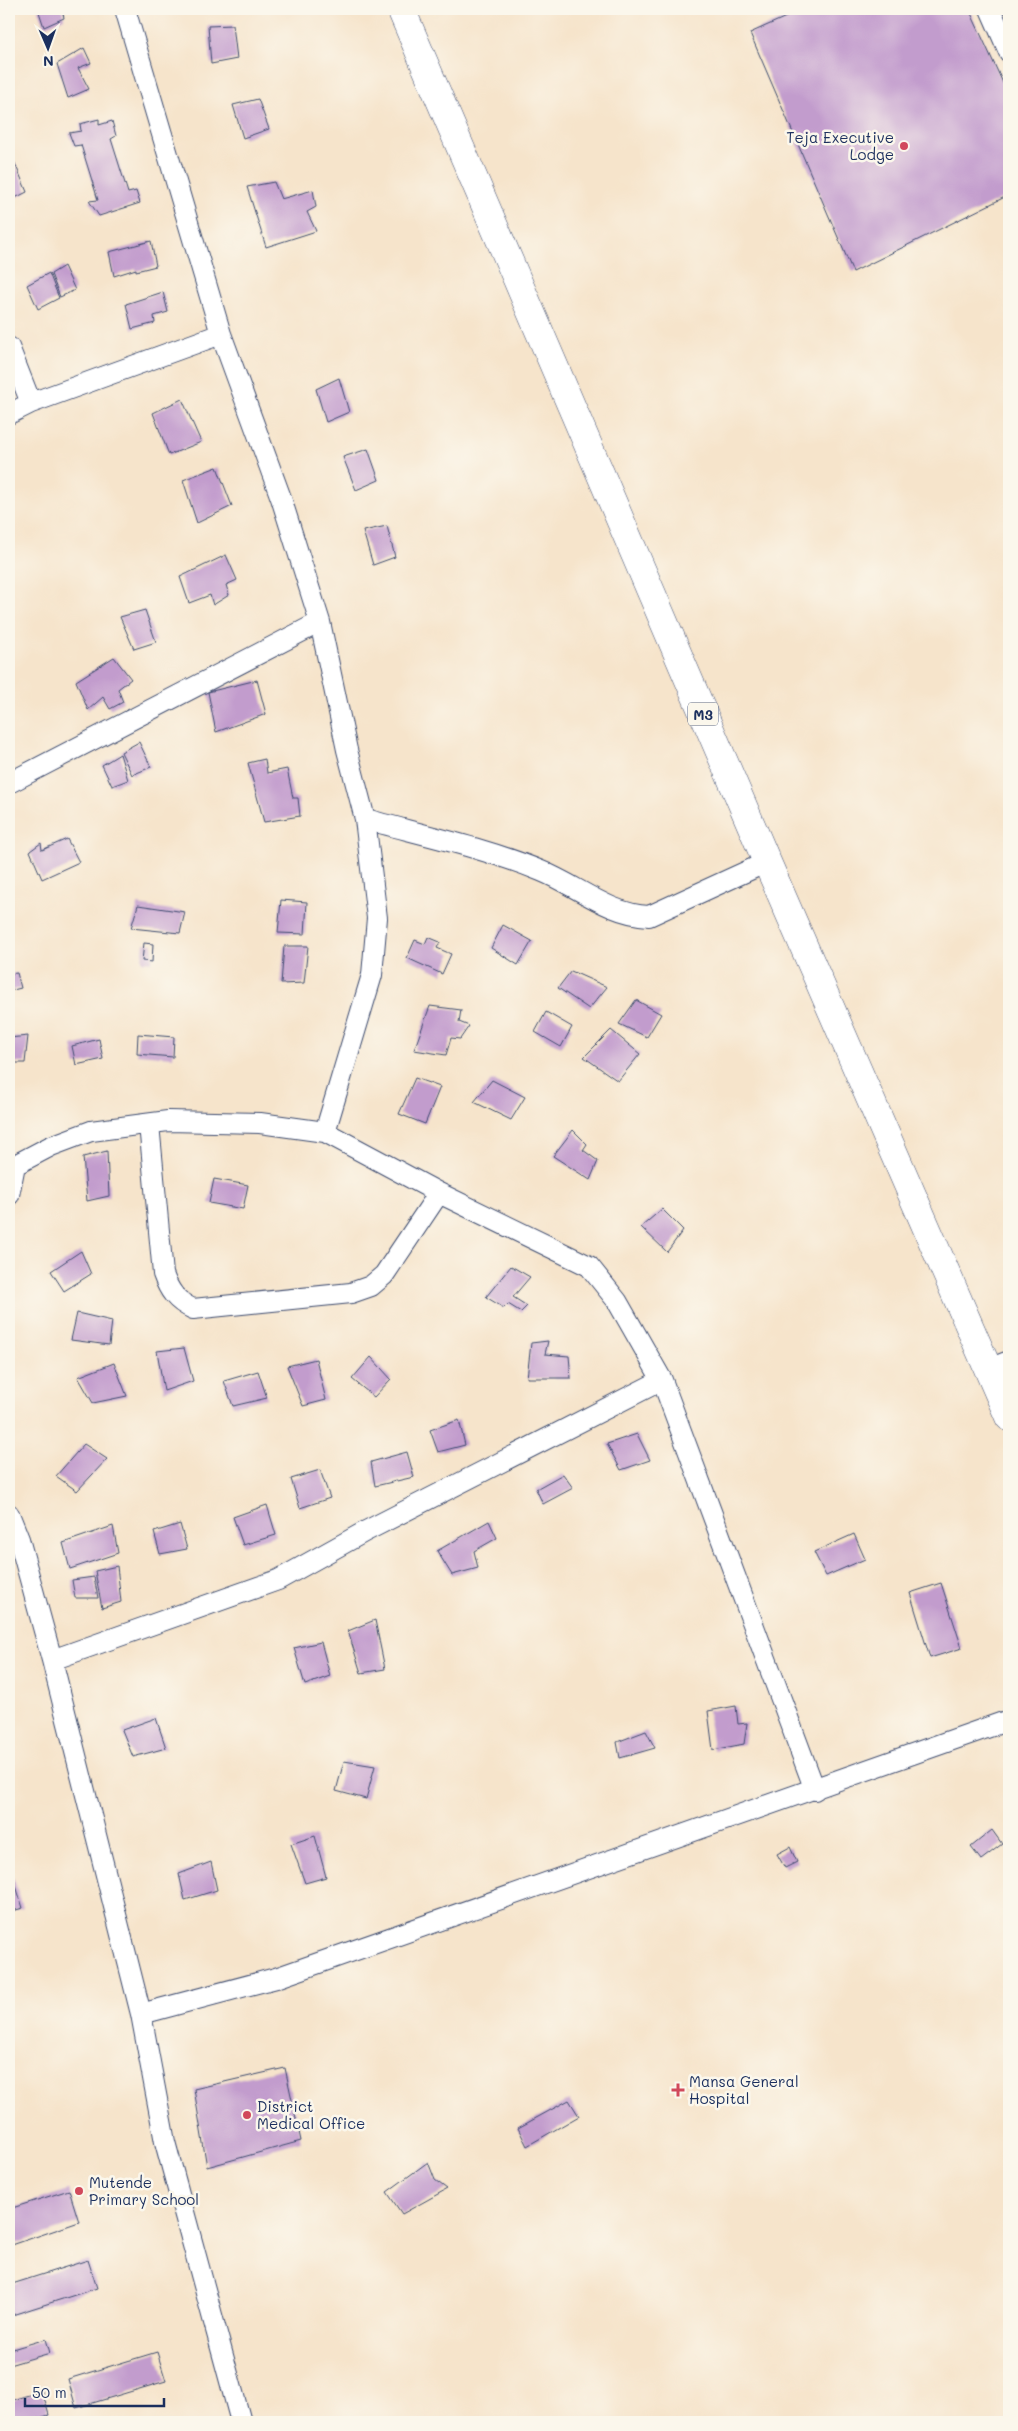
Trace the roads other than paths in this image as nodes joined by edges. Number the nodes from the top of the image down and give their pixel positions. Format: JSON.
{"nodes":[{"id":1,"x":125,"y":9,"type":"edge"},
{"id":2,"x":401,"y":9,"type":"edge"},
{"id":3,"x":990,"y":9,"type":"edge"},
{"id":4,"x":1009,"y":52,"type":"edge"},
{"id":5,"x":222,"y":334,"type":"junction"},
{"id":6,"x":9,"y":347,"type":"edge"},
{"id":7,"x":31,"y":403,"type":"junction"},
{"id":8,"x":9,"y":414,"type":"edge"},
{"id":9,"x":320,"y":622,"type":"junction"},
{"id":10,"x":9,"y":783,"type":"edge"},
{"id":11,"x":365,"y":819,"type":"junction"},
{"id":12,"x":767,"y":862,"type":"junction"},
{"id":13,"x":149,"y":1124,"type":"junction"},
{"id":14,"x":325,"y":1132,"type":"junction"},
{"id":15,"x":12,"y":1162,"type":"edge"},
{"id":16,"x":439,"y":1193,"type":"junction"},
{"id":17,"x":9,"y":1195,"type":"edge"},
{"id":18,"x":999,"y":1365,"type":"edge"},
{"id":19,"x":662,"y":1380,"type":"junction"},
{"id":20,"x":1009,"y":1417,"type":"edge"},
{"id":21,"x":9,"y":1514,"type":"edge"},
{"id":22,"x":52,"y":1660,"type":"junction"},
{"id":23,"x":1009,"y":1720,"type":"edge"},
{"id":24,"x":815,"y":1790,"type":"junction"},
{"id":25,"x":141,"y":2014,"type":"junction"},
{"id":26,"x":242,"y":2422,"type":"edge"}],
"edges":[{"from":1,"to":5,"type":"street"},
{"from":2,"to":12,"type":"main road","number":"M3"},
{"from":3,"to":4,"type":"street"},
{"from":5,"to":7,"type":"street"},
{"from":5,"to":9,"type":"street"},
{"from":6,"to":7,"type":"street"},
{"from":7,"to":8,"type":"street"},
{"from":9,"to":10,"type":"street"},
{"from":9,"to":11,"type":"street"},
{"from":11,"to":12,"type":"street"},
{"from":11,"to":14,"type":"street"},
{"from":12,"to":18,"type":"main road","number":"M3"},
{"from":13,"to":14,"type":"street"},
{"from":13,"to":15,"type":"street"},
{"from":13,"to":16,"type":"street"},
{"from":14,"to":16,"type":"street"},
{"from":15,"to":17,"type":"street"},
{"from":16,"to":19,"type":"street"},
{"from":18,"to":20,"type":"main road","number":"M3"},
{"from":19,"to":22,"type":"street"},
{"from":19,"to":24,"type":"street"},
{"from":21,"to":22,"type":"street"},
{"from":22,"to":25,"type":"street"},
{"from":23,"to":24,"type":"street"},
{"from":24,"to":25,"type":"street"},
{"from":25,"to":26,"type":"street"}]}
